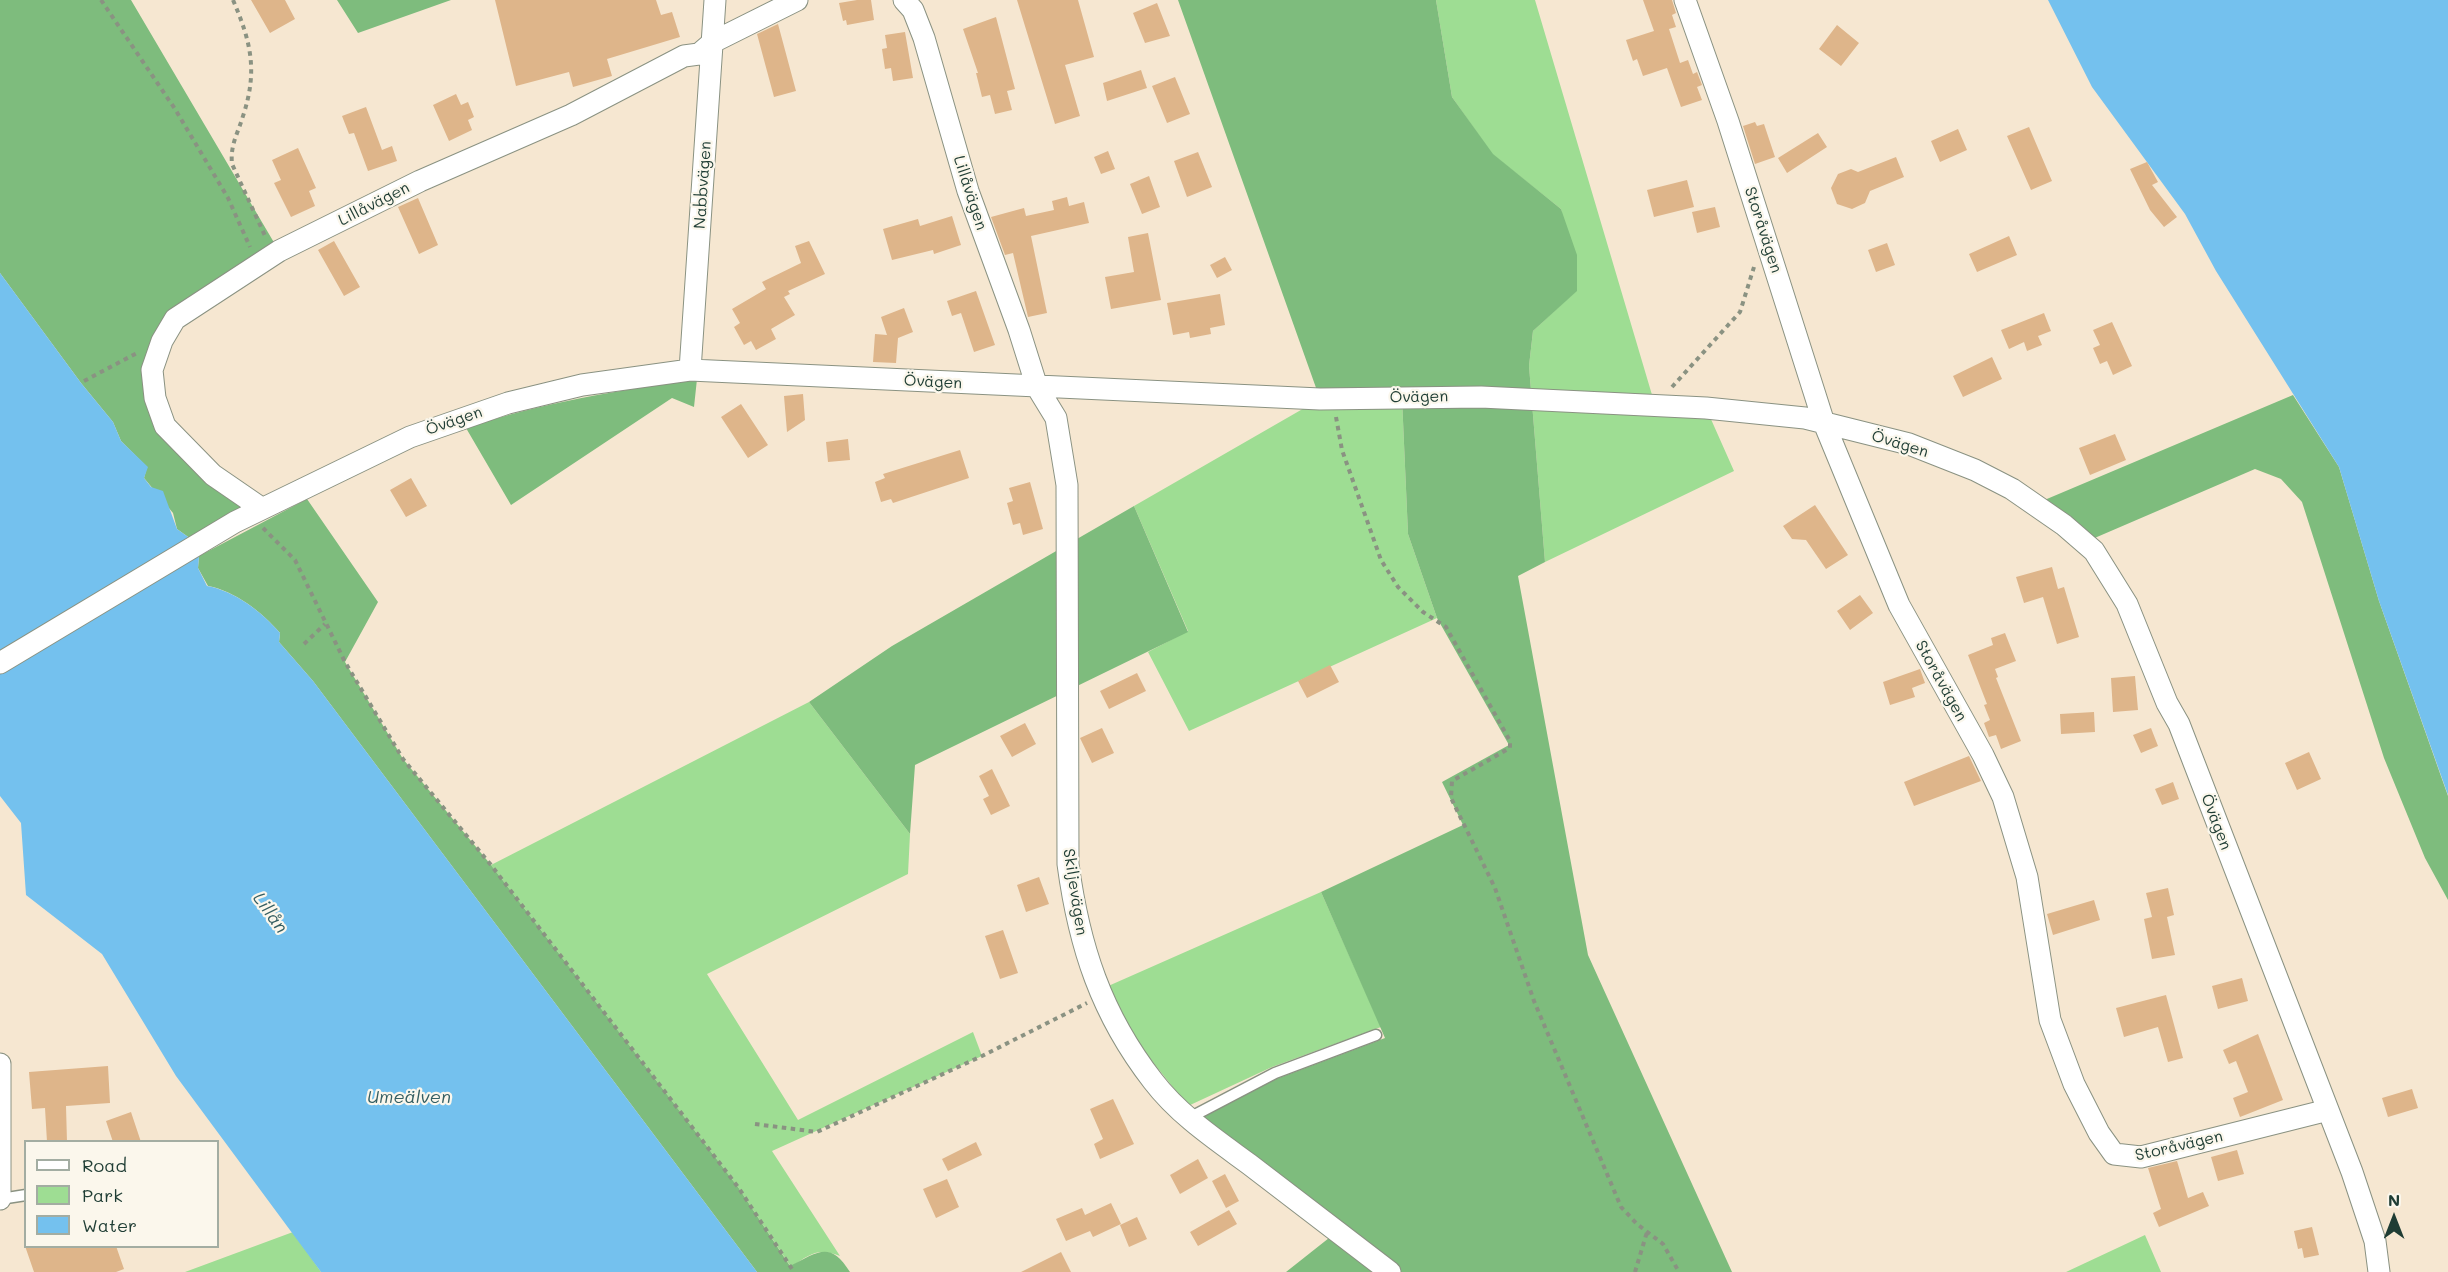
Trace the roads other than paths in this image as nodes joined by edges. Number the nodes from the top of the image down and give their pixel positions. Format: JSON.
{"nodes":[{"id":1,"x":715,"y":0,"type":"edge"},
{"id":2,"x":796,"y":0,"type":"edge"},
{"id":3,"x":904,"y":0,"type":"edge"},
{"id":4,"x":1685,"y":0,"type":"edge"},
{"id":5,"x":713,"y":42,"type":"junction"},
{"id":6,"x":690,"y":370,"type":"junction"},
{"id":7,"x":1037,"y":387,"type":"junction"},
{"id":8,"x":1824,"y":423,"type":"junction"},
{"id":9,"x":249,"y":515,"type":"junction"},
{"id":10,"x":0,"y":663,"type":"edge"},
{"id":11,"x":1376,"y":1035,"type":"dead end"},
{"id":12,"x":0,"y":1064,"type":"edge"},
{"id":13,"x":2328,"y":1110,"type":"junction"},
{"id":14,"x":1188,"y":1118,"type":"junction"},
{"id":15,"x":24,"y":1195,"type":"edge"},
{"id":16,"x":0,"y":1199,"type":"edge"},
{"id":17,"x":1390,"y":1272,"type":"edge"},
{"id":18,"x":2379,"y":1272,"type":"edge"}],
"edges":[{"from":1,"to":5,"type":"street","name":"Nabbvägen"},
{"from":2,"to":5,"type":"street","name":"Lillåvägen"},
{"from":3,"to":7,"type":"street","name":"Lillåvägen"},
{"from":4,"to":8,"type":"street","name":"Storåvägen"},
{"from":5,"to":6,"type":"street","name":"Nabbvägen"},
{"from":5,"to":9,"type":"street","name":"Lillåvägen"},
{"from":6,"to":7,"type":"street","name":"Övägen"},
{"from":6,"to":9,"type":"street","name":"Övägen"},
{"from":7,"to":8,"type":"street","name":"Övägen"},
{"from":7,"to":14,"type":"street","name":"Skiljevägen"},
{"from":8,"to":13,"type":"street","name":"Övägen"},
{"from":8,"to":13,"type":"street","name":"Storåvägen"},
{"from":9,"to":10,"type":"street","name":"Övägen"},
{"from":11,"to":14,"type":"lane"},
{"from":12,"to":16,"type":"street"},
{"from":13,"to":18,"type":"street","name":"Övägen"},
{"from":14,"to":17,"type":"street","name":"Skiljevägen"},
{"from":15,"to":16,"type":"lane"}]}
